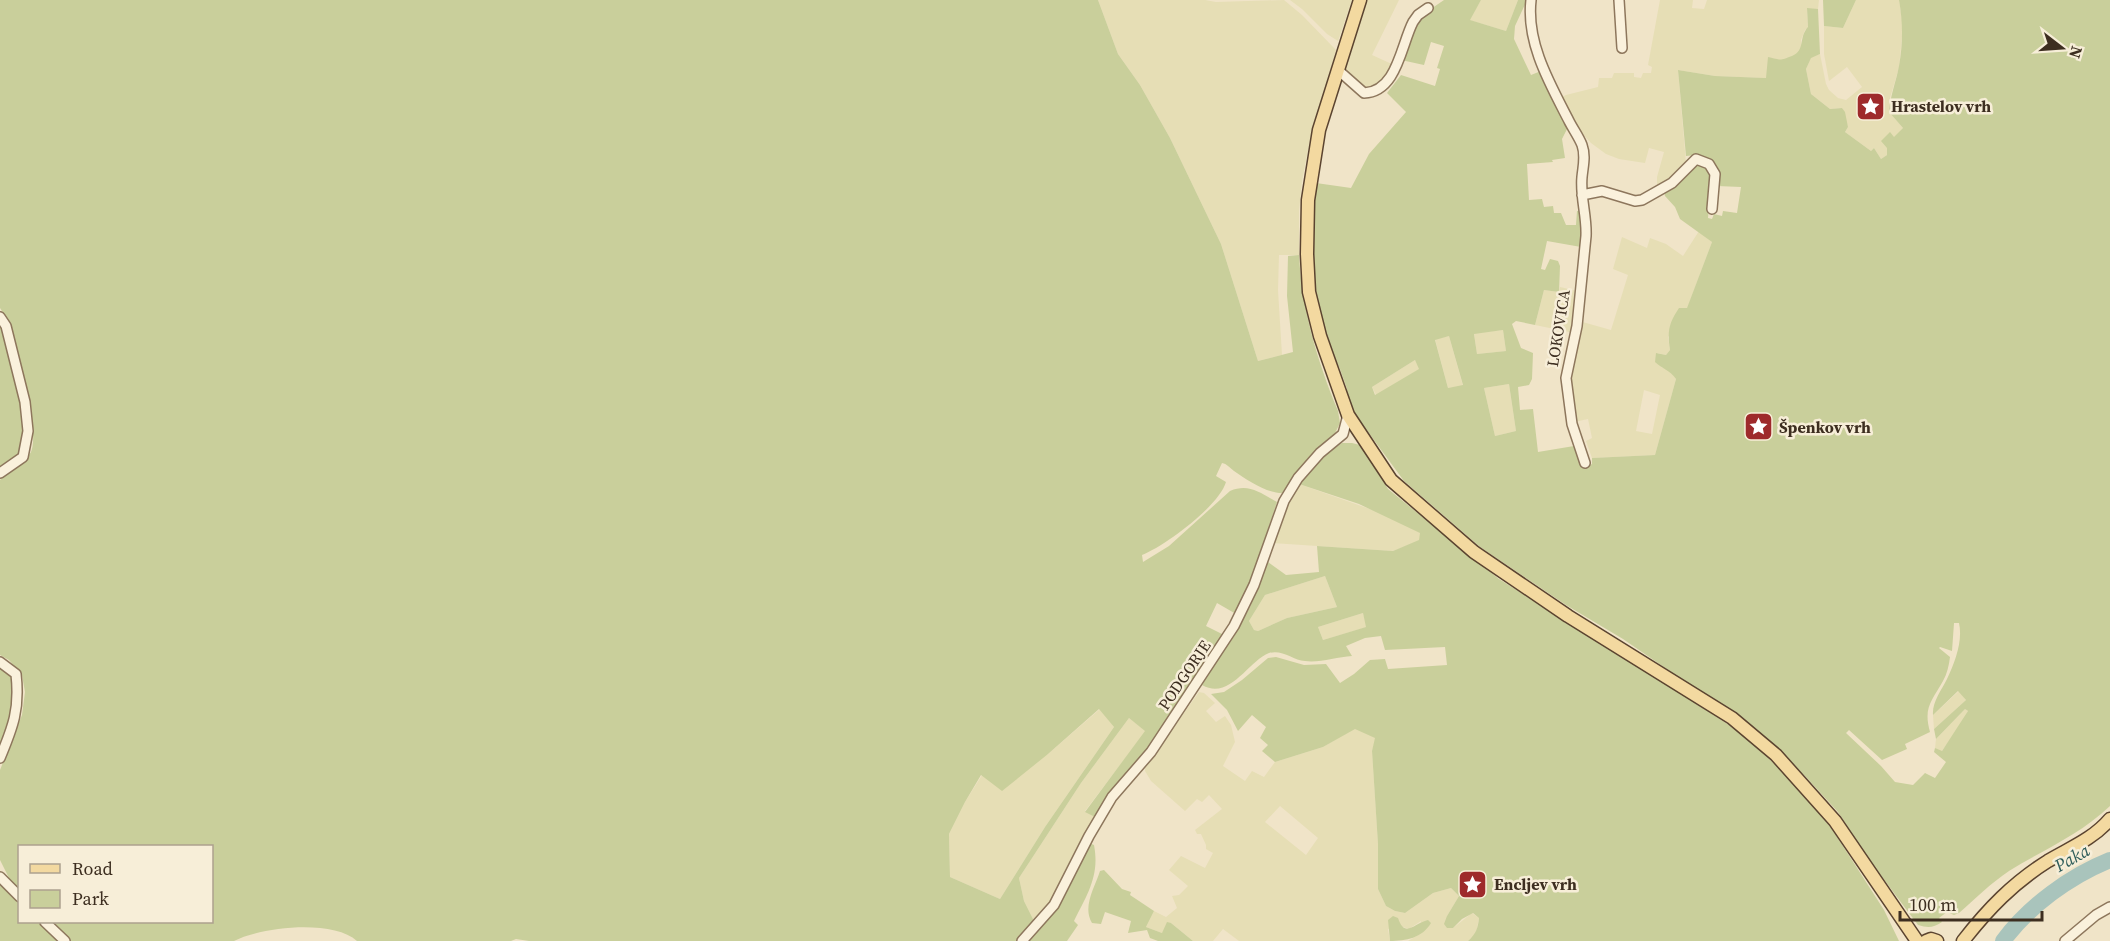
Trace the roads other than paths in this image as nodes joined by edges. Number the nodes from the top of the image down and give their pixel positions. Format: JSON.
{"nodes":[{"id":1,"x":1360,"y":0,"type":"edge"},
{"id":2,"x":1532,"y":0,"type":"edge"},
{"id":3,"x":1619,"y":0,"type":"edge"},
{"id":4,"x":1428,"y":8,"type":"dead end"},
{"id":5,"x":1622,"y":48,"type":"dead end"},
{"id":6,"x":1338,"y":70,"type":"junction"},
{"id":7,"x":1582,"y":195,"type":"junction"},
{"id":8,"x":1712,"y":209,"type":"dead end"},
{"id":9,"x":0,"y":317,"type":"edge"},
{"id":10,"x":1348,"y":415,"type":"junction"},
{"id":11,"x":1585,"y":463,"type":"dead end"},
{"id":12,"x":0,"y":473,"type":"edge"},
{"id":13,"x":0,"y":662,"type":"edge"},
{"id":14,"x":0,"y":758,"type":"edge"},
{"id":15,"x":2110,"y":819,"type":"edge"},
{"id":16,"x":0,"y":877,"type":"edge"},
{"id":17,"x":18,"y":895,"type":"edge"},
{"id":18,"x":2110,"y":907,"type":"edge"},
{"id":19,"x":47,"y":923,"type":"edge"},
{"id":20,"x":65,"y":941,"type":"edge"},
{"id":21,"x":1022,"y":941,"type":"edge"},
{"id":22,"x":1917,"y":941,"type":"edge"},
{"id":23,"x":1926,"y":941,"type":"edge"},
{"id":24,"x":1937,"y":941,"type":"edge"},
{"id":25,"x":1963,"y":941,"type":"edge"},
{"id":26,"x":2065,"y":941,"type":"edge"}],
"edges":[{"from":1,"to":6,"type":"main road"},
{"from":2,"to":7,"type":"street","name":"LOKOVICA"},
{"from":3,"to":5,"type":"street"},
{"from":4,"to":6,"type":"street"},
{"from":6,"to":10,"type":"main road"},
{"from":7,"to":8,"type":"street"},
{"from":7,"to":11,"type":"street","name":"LOKOVICA"},
{"from":9,"to":12,"type":"street"},
{"from":10,"to":21,"type":"street","name":"PODGORJE"},
{"from":10,"to":22,"type":"main road"},
{"from":13,"to":14,"type":"street"},
{"from":15,"to":25,"type":"main road"},
{"from":16,"to":17,"type":"street"},
{"from":18,"to":26,"type":"street"},
{"from":19,"to":20,"type":"street"},
{"from":23,"to":24,"type":"main road"}]}
